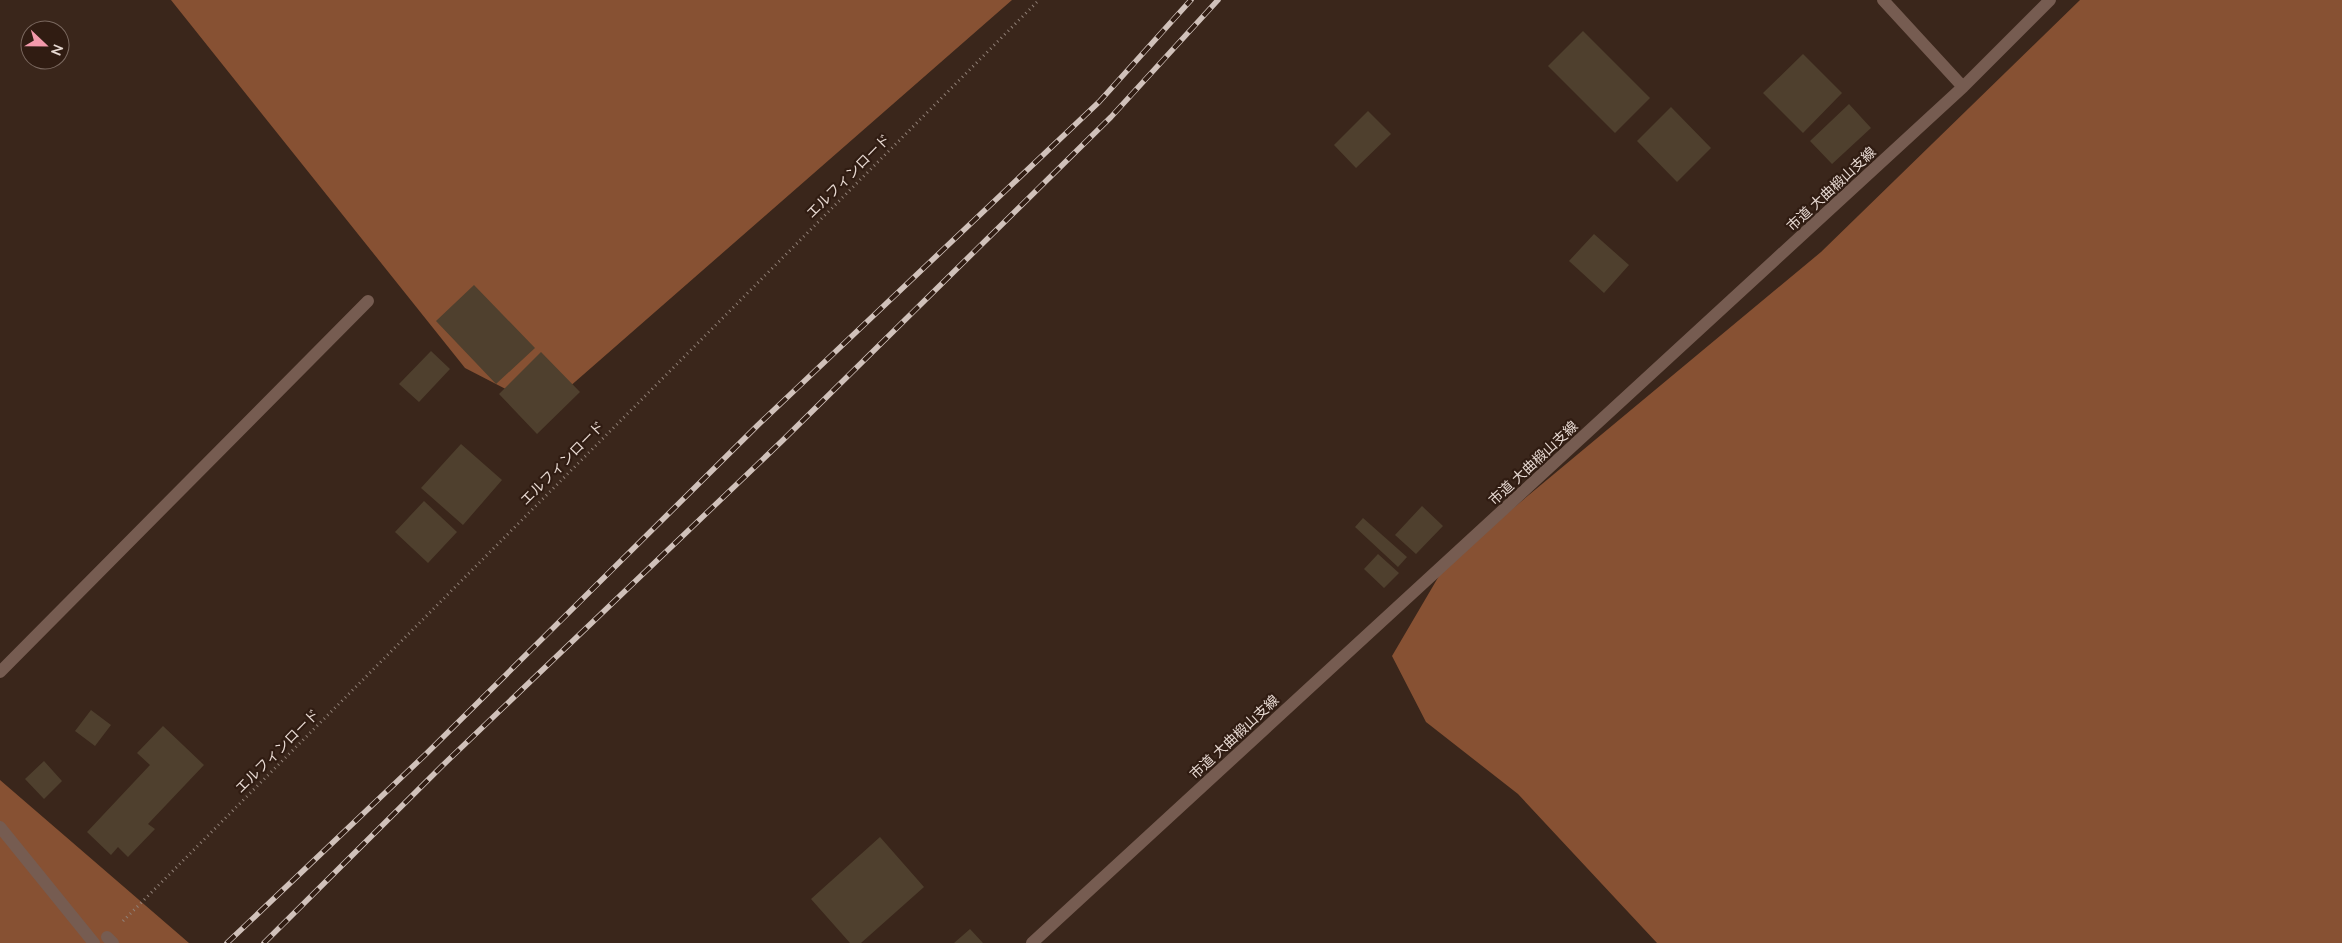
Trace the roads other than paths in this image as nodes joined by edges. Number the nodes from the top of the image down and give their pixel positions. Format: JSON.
{"nodes":[{"id":1,"x":1883,"y":0,"type":"edge"},
{"id":2,"x":2050,"y":0,"type":"edge"},
{"id":3,"x":1963,"y":87,"type":"junction"},
{"id":4,"x":368,"y":301,"type":"dead end"},
{"id":5,"x":0,"y":672,"type":"edge"},
{"id":6,"x":0,"y":827,"type":"edge"},
{"id":7,"x":94,"y":943,"type":"edge"},
{"id":8,"x":1032,"y":943,"type":"edge"}],
"edges":[{"from":1,"to":3,"type":"street"},
{"from":2,"to":3,"type":"street","name":"市道 大曲椴山支線"},
{"from":3,"to":8,"type":"street","name":"市道 大曲椴山支線"},
{"from":4,"to":5,"type":"street"},
{"from":6,"to":7,"type":"street"}]}
